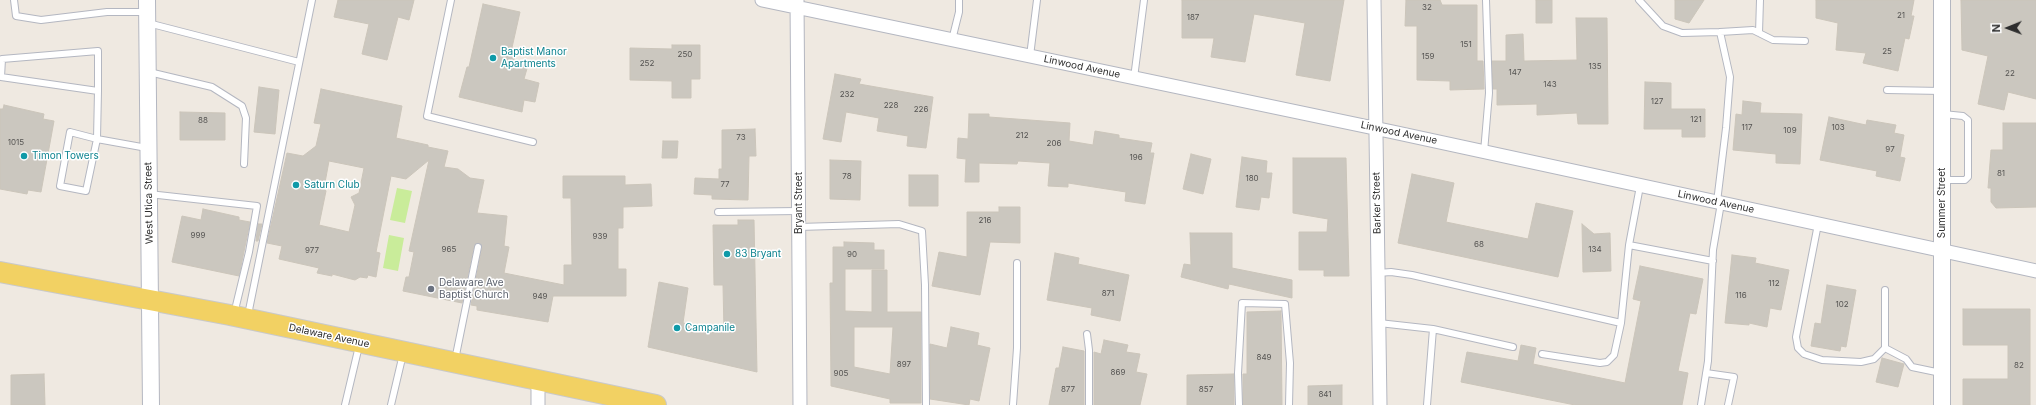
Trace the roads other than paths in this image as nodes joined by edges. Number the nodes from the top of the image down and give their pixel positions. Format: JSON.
{"nodes":[{"id":1,"x":14,"y":0,"type":"edge"},
{"id":2,"x":312,"y":0,"type":"edge"},
{"id":3,"x":451,"y":0,"type":"edge"},
{"id":4,"x":762,"y":0,"type":"edge"},
{"id":5,"x":959,"y":0,"type":"edge"},
{"id":6,"x":1038,"y":0,"type":"edge"},
{"id":7,"x":1144,"y":0,"type":"edge"},
{"id":8,"x":1374,"y":0,"type":"edge"},
{"id":9,"x":1486,"y":0,"type":"edge"},
{"id":10,"x":1639,"y":0,"type":"edge"},
{"id":11,"x":1760,"y":0,"type":"edge"},
{"id":12,"x":1942,"y":0,"type":"edge"},
{"id":13,"x":797,"y":4,"type":"edge"},
{"id":14,"x":148,"y":12,"type":"edge"},
{"id":15,"x":1720,"y":32,"type":"junction"},
{"id":16,"x":1759,"y":33,"type":"junction"},
{"id":17,"x":952,"y":40,"type":"junction"},
{"id":18,"x":1805,"y":41,"type":"dead end"},
{"id":19,"x":1030,"y":56,"type":"junction"},
{"id":20,"x":299,"y":62,"type":"junction"},
{"id":21,"x":148,"y":72,"type":"junction"},
{"id":22,"x":1134,"y":78,"type":"junction"},
{"id":23,"x":1887,"y":90,"type":"dead end"},
{"id":24,"x":98,"y":91,"type":"junction"},
{"id":25,"x":1942,"y":91,"type":"junction"},
{"id":26,"x":1942,"y":114,"type":"junction"},
{"id":27,"x":1376,"y":128,"type":"junction"},
{"id":28,"x":97,"y":139,"type":"junction"},
{"id":29,"x":532,"y":142,"type":"dead end"},
{"id":30,"x":149,"y":149,"type":"junction"},
{"id":31,"x":1484,"y":152,"type":"junction"},
{"id":32,"x":244,"y":164,"type":"dead end"},
{"id":33,"x":1942,"y":180,"type":"junction"},
{"id":34,"x":1640,"y":186,"type":"junction"},
{"id":35,"x":149,"y":194,"type":"junction"},
{"id":36,"x":1719,"y":203,"type":"junction"},
{"id":37,"x":799,"y":211,"type":"junction"},
{"id":38,"x":718,"y":212,"type":"dead end"},
{"id":39,"x":1818,"y":224,"type":"junction"},
{"id":40,"x":799,"y":227,"type":"junction"},
{"id":41,"x":1629,"y":245,"type":"junction"},
{"id":42,"x":478,"y":247,"type":"dead end"},
{"id":43,"x":1942,"y":251,"type":"junction"},
{"id":44,"x":1713,"y":261,"type":"junction"},
{"id":45,"x":1017,"y":263,"type":"dead end"},
{"id":46,"x":2036,"y":271,"type":"edge"},
{"id":47,"x":0,"y":272,"type":"edge"},
{"id":48,"x":1378,"y":273,"type":"junction"},
{"id":49,"x":1885,"y":290,"type":"dead end"},
{"id":50,"x":150,"y":299,"type":"junction"},
{"id":51,"x":240,"y":317,"type":"junction"},
{"id":52,"x":1379,"y":323,"type":"junction"},
{"id":53,"x":1621,"y":323,"type":"junction"},
{"id":54,"x":1432,"y":329,"type":"junction"},
{"id":55,"x":1087,"y":334,"type":"dead end"},
{"id":56,"x":360,"y":342,"type":"junction"},
{"id":57,"x":1513,"y":347,"type":"dead end"},
{"id":58,"x":1885,"y":348,"type":"junction"},
{"id":59,"x":403,"y":352,"type":"junction"},
{"id":60,"x":1542,"y":354,"type":"dead end"},
{"id":61,"x":455,"y":363,"type":"junction"},
{"id":62,"x":1942,"y":373,"type":"junction"},
{"id":63,"x":1706,"y":374,"type":"junction"},
{"id":64,"x":538,"y":381,"type":"junction"},
{"id":65,"x":151,"y":405,"type":"edge"},
{"id":66,"x":344,"y":405,"type":"edge"},
{"id":67,"x":391,"y":405,"type":"edge"},
{"id":68,"x":538,"y":405,"type":"edge"},
{"id":69,"x":656,"y":405,"type":"edge"},
{"id":70,"x":800,"y":405,"type":"edge"},
{"id":71,"x":926,"y":405,"type":"edge"},
{"id":72,"x":1013,"y":405,"type":"edge"},
{"id":73,"x":1089,"y":405,"type":"edge"},
{"id":74,"x":1239,"y":405,"type":"edge"},
{"id":75,"x":1289,"y":405,"type":"edge"},
{"id":76,"x":1380,"y":405,"type":"edge"},
{"id":77,"x":1427,"y":405,"type":"edge"},
{"id":78,"x":1701,"y":405,"type":"edge"},
{"id":79,"x":1728,"y":405,"type":"edge"},
{"id":80,"x":1942,"y":405,"type":"edge"}],
"edges":[{"from":1,"to":14,"type":"lane"},
{"from":2,"to":20,"type":"lane"},
{"from":3,"to":29,"type":"lane"},
{"from":4,"to":13,"type":"street","name":"Linwood Avenue"},
{"from":5,"to":17,"type":"lane"},
{"from":6,"to":19,"type":"lane"},
{"from":7,"to":22,"type":"lane"},
{"from":8,"to":27,"type":"street","name":"Barker Street"},
{"from":9,"to":31,"type":"lane"},
{"from":10,"to":15,"type":"lane"},
{"from":11,"to":16,"type":"lane"},
{"from":12,"to":25,"type":"street","name":"Summer Street"},
{"from":13,"to":17,"type":"street","name":"Linwood Avenue"},
{"from":13,"to":37,"type":"street","name":"Bryant Street"},
{"from":14,"to":20,"type":"lane"},
{"from":14,"to":21,"type":"street","name":"West Utica Street"},
{"from":15,"to":16,"type":"lane"},
{"from":15,"to":36,"type":"lane"},
{"from":16,"to":18,"type":"lane"},
{"from":17,"to":19,"type":"street","name":"Linwood Avenue"},
{"from":19,"to":22,"type":"street","name":"Linwood Avenue"},
{"from":20,"to":51,"type":"lane"},
{"from":21,"to":30,"type":"street","name":"West Utica Street"},
{"from":21,"to":32,"type":"lane"},
{"from":22,"to":27,"type":"street","name":"Linwood Avenue"},
{"from":23,"to":25,"type":"lane"},
{"from":24,"to":24,"type":"lane"},
{"from":24,"to":28,"type":"lane"},
{"from":25,"to":26,"type":"street","name":"Summer Street"},
{"from":26,"to":33,"type":"street","name":"Summer Street"},
{"from":26,"to":33,"type":"lane"},
{"from":27,"to":31,"type":"street","name":"Linwood Avenue"},
{"from":27,"to":48,"type":"street","name":"Barker Street"},
{"from":28,"to":28,"type":"lane"},
{"from":28,"to":30,"type":"lane"},
{"from":30,"to":35,"type":"street","name":"West Utica Street"},
{"from":31,"to":34,"type":"street","name":"Linwood Avenue"},
{"from":33,"to":43,"type":"street","name":"Summer Street"},
{"from":34,"to":36,"type":"street","name":"Linwood Avenue"},
{"from":34,"to":41,"type":"lane"},
{"from":35,"to":50,"type":"street","name":"West Utica Street"},
{"from":35,"to":51,"type":"lane"},
{"from":36,"to":39,"type":"street","name":"Linwood Avenue"},
{"from":36,"to":44,"type":"lane"},
{"from":37,"to":38,"type":"lane"},
{"from":37,"to":40,"type":"street","name":"Bryant Street"},
{"from":39,"to":43,"type":"street","name":"Linwood Avenue"},
{"from":39,"to":58,"type":"lane"},
{"from":40,"to":70,"type":"street","name":"Bryant Street"},
{"from":40,"to":71,"type":"lane"},
{"from":41,"to":44,"type":"lane"},
{"from":41,"to":53,"type":"lane"},
{"from":42,"to":61,"type":"lane"},
{"from":43,"to":46,"type":"street","name":"Linwood Avenue"},
{"from":43,"to":62,"type":"street","name":"Summer Street"},
{"from":44,"to":63,"type":"lane"},
{"from":45,"to":72,"type":"lane"},
{"from":47,"to":50,"type":"main road","name":"Delaware Avenue"},
{"from":48,"to":52,"type":"street","name":"Barker Street"},
{"from":48,"to":53,"type":"lane"},
{"from":49,"to":58,"type":"lane"},
{"from":50,"to":51,"type":"main road","name":"Delaware Avenue"},
{"from":50,"to":65,"type":"street","name":"West Utica Street"},
{"from":51,"to":56,"type":"main road","name":"Delaware Avenue"},
{"from":52,"to":54,"type":"lane"},
{"from":52,"to":76,"type":"street","name":"Barker Street"},
{"from":53,"to":60,"type":"lane"},
{"from":54,"to":57,"type":"lane"},
{"from":54,"to":77,"type":"lane"},
{"from":55,"to":73,"type":"lane"},
{"from":56,"to":59,"type":"main road","name":"Delaware Avenue"},
{"from":56,"to":66,"type":"lane"},
{"from":58,"to":62,"type":"lane"},
{"from":59,"to":61,"type":"main road","name":"Delaware Avenue"},
{"from":59,"to":67,"type":"lane"},
{"from":61,"to":64,"type":"main road","name":"Delaware Avenue"},
{"from":62,"to":80,"type":"street","name":"Summer Street"},
{"from":63,"to":78,"type":"lane"},
{"from":63,"to":79,"type":"lane"},
{"from":64,"to":68,"type":"street"},
{"from":64,"to":69,"type":"main road","name":"Delaware Avenue"},
{"from":74,"to":75,"type":"lane"}]}
